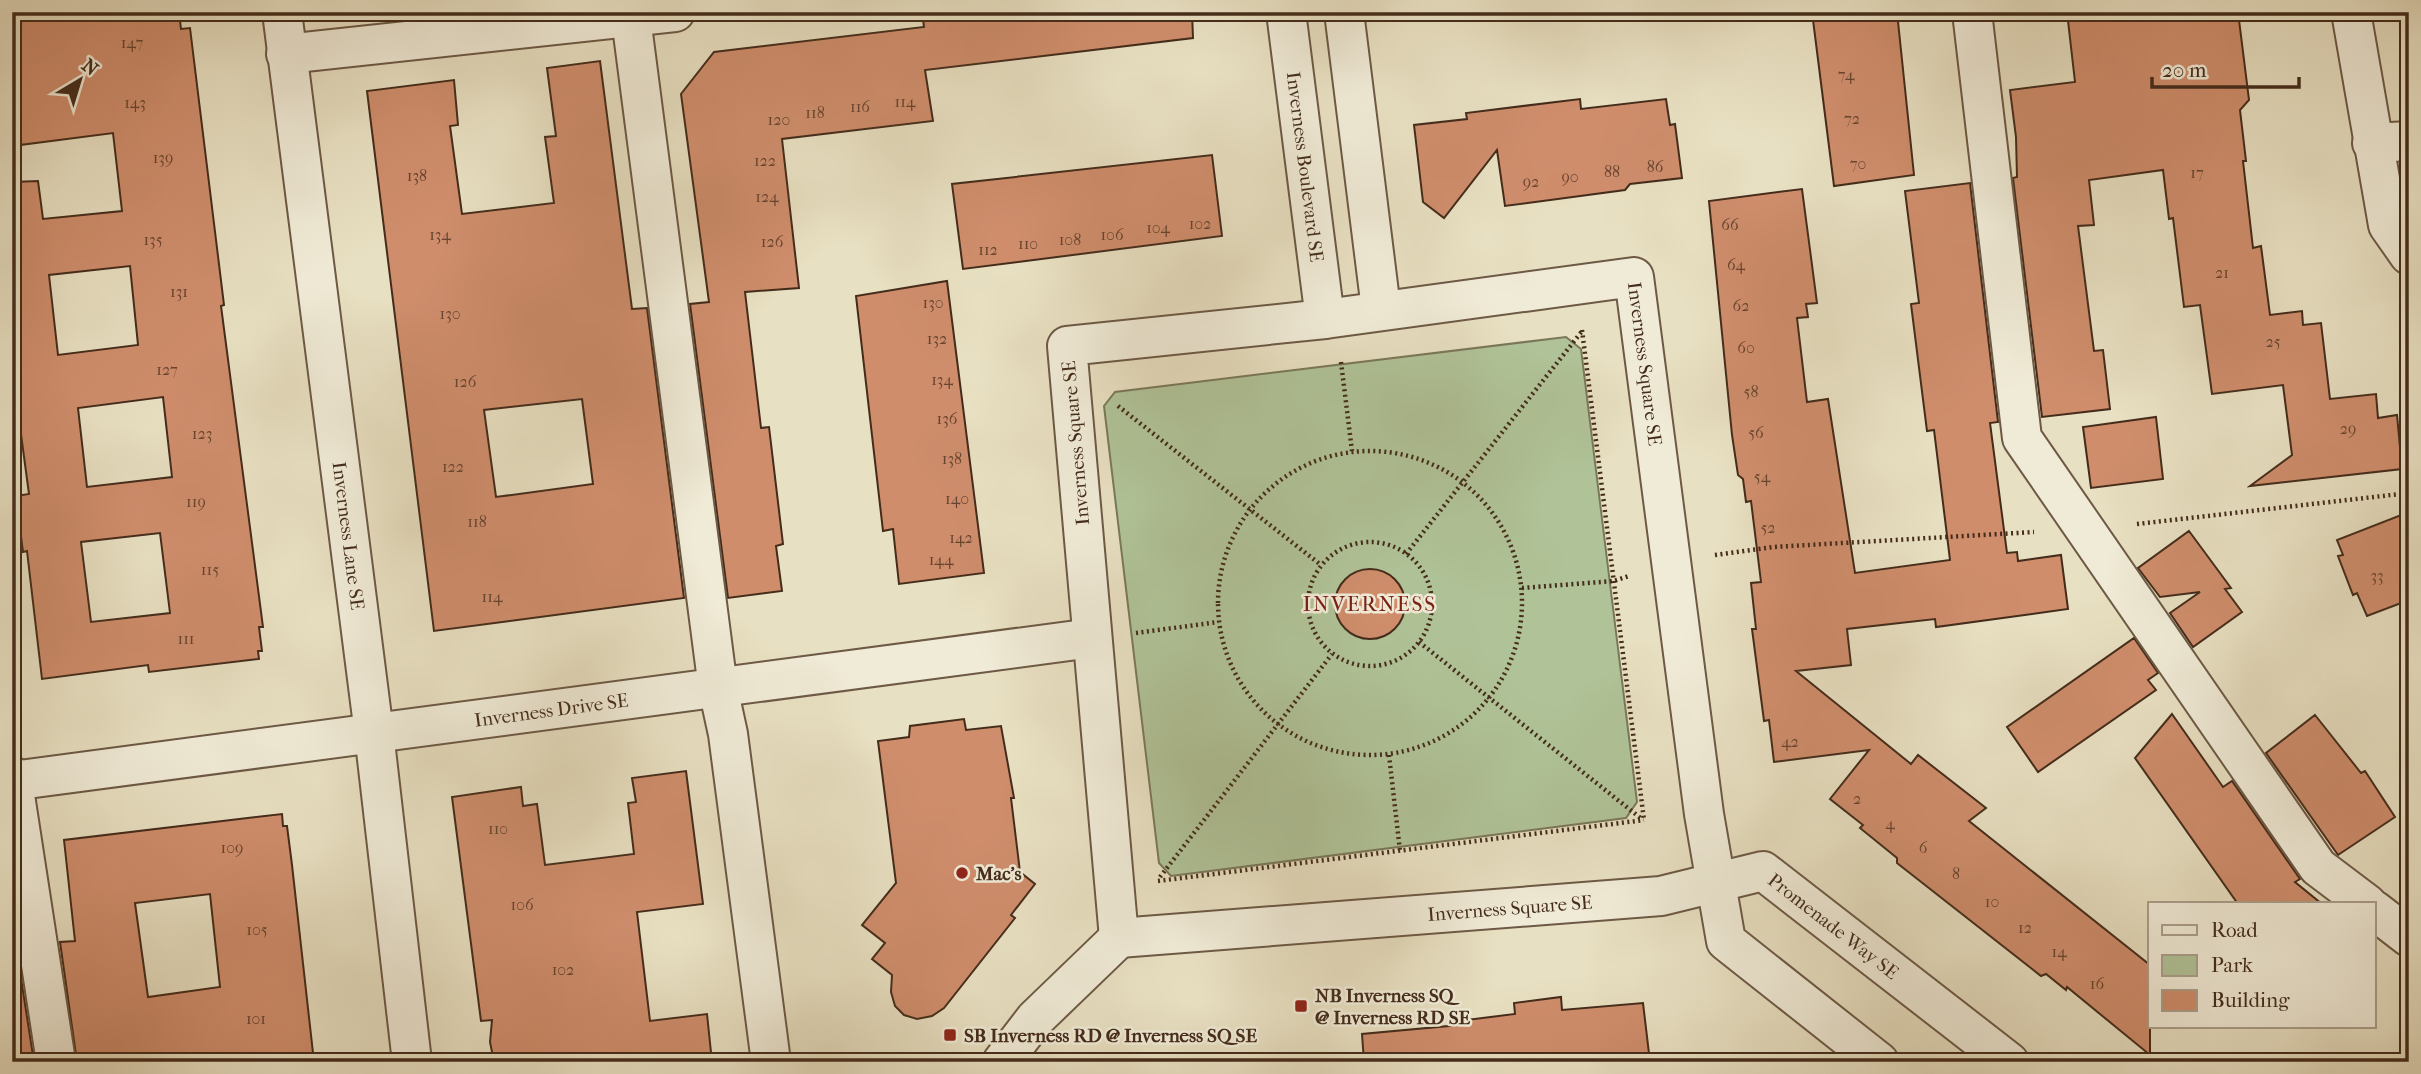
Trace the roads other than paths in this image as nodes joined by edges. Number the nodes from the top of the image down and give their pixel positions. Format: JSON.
{"nodes":[{"id":1,"x":282,"y":12,"type":"edge"},
{"id":2,"x":675,"y":12,"type":"edge"},
{"id":3,"x":1286,"y":12,"type":"edge"},
{"id":4,"x":1344,"y":12,"type":"edge"},
{"id":5,"x":1972,"y":12,"type":"edge"},
{"id":6,"x":2351,"y":12,"type":"edge"},
{"id":7,"x":631,"y":18,"type":"junction"},
{"id":8,"x":286,"y":54,"type":"junction"},
{"id":9,"x":2390,"y":142,"type":"edge"},
{"id":10,"x":2409,"y":255,"type":"edge"},
{"id":11,"x":1381,"y":309,"type":"junction"},
{"id":12,"x":1325,"y":319,"type":"junction"},
{"id":13,"x":1092,"y":638,"type":"junction"},
{"id":14,"x":718,"y":688,"type":"junction"},
{"id":15,"x":374,"y":733,"type":"junction"},
{"id":16,"x":12,"y":779,"type":"edge"},
{"id":17,"x":1717,"y":885,"type":"junction"},
{"id":18,"x":2364,"y":902,"type":"edge"},
{"id":19,"x":2376,"y":912,"type":"edge"},
{"id":20,"x":2409,"y":937,"type":"edge"},
{"id":21,"x":1119,"y":938,"type":"junction"},
{"id":22,"x":57,"y":1062,"type":"edge"},
{"id":23,"x":412,"y":1062,"type":"edge"},
{"id":24,"x":771,"y":1062,"type":"edge"},
{"id":25,"x":1002,"y":1062,"type":"edge"},
{"id":26,"x":1878,"y":1062,"type":"edge"},
{"id":27,"x":2009,"y":1062,"type":"edge"}],
"edges":[{"from":1,"to":8,"type":"street","name":"Inverness Lane SE"},
{"from":2,"to":7,"type":"street"},
{"from":3,"to":12,"type":"street","name":"Inverness Boulevard SE"},
{"from":4,"to":11,"type":"street"},
{"from":5,"to":18,"type":"street"},
{"from":6,"to":9,"type":"street"},
{"from":7,"to":8,"type":"street"},
{"from":7,"to":14,"type":"street"},
{"from":8,"to":15,"type":"street","name":"Inverness Lane SE"},
{"from":9,"to":10,"type":"street"},
{"from":11,"to":12,"type":"street","name":"Inverness Square SE"},
{"from":11,"to":17,"type":"street","name":"Inverness Square SE"},
{"from":12,"to":13,"type":"street","name":"Inverness Square SE"},
{"from":13,"to":14,"type":"street","name":"Inverness Drive SE"},
{"from":13,"to":21,"type":"street","name":"Inverness Square SE"},
{"from":14,"to":15,"type":"street","name":"Inverness Drive SE"},
{"from":14,"to":24,"type":"street"},
{"from":15,"to":16,"type":"street","name":"Inverness Drive SE"},
{"from":15,"to":23,"type":"street","name":"Inverness Lane SE"},
{"from":16,"to":22,"type":"street"},
{"from":17,"to":21,"type":"street","name":"Inverness Square SE"},
{"from":17,"to":26,"type":"street"},
{"from":17,"to":27,"type":"street","name":"Promenade Way SE"},
{"from":19,"to":20,"type":"street"},
{"from":21,"to":25,"type":"street"}]}
